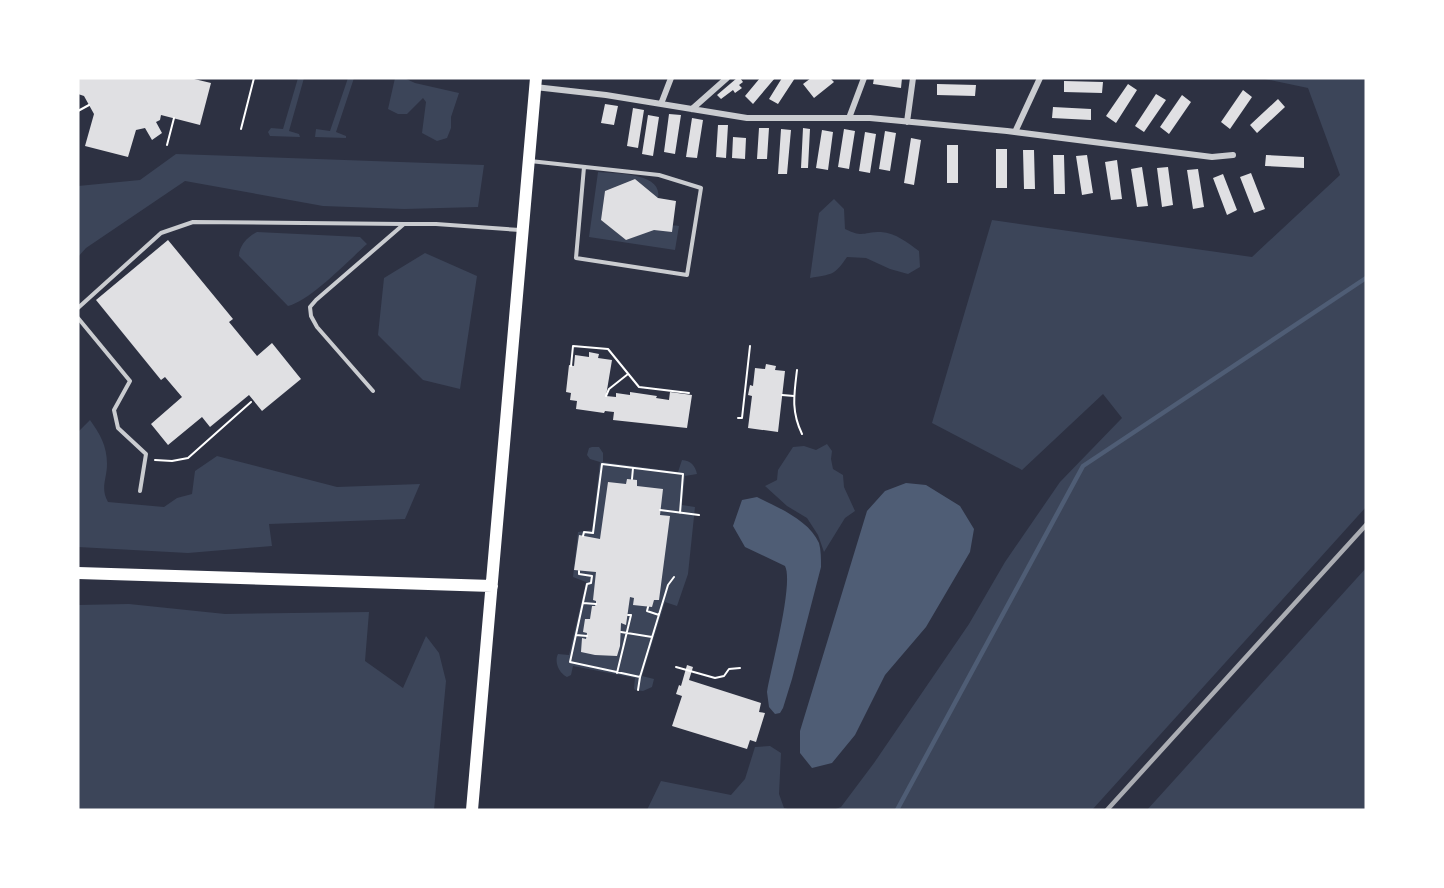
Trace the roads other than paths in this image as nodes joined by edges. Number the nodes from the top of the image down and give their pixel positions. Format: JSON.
{"nodes":[{"id":1,"x":671,"y":78,"type":"edge"},
{"id":2,"x":727,"y":78,"type":"edge"},
{"id":3,"x":864,"y":78,"type":"edge"},
{"id":4,"x":913,"y":78,"type":"edge"},
{"id":5,"x":1040,"y":78,"type":"edge"},
{"id":6,"x":536,"y":82,"type":"edge"},
{"id":7,"x":661,"y":104,"type":"junction"},
{"id":8,"x":692,"y":109,"type":"junction"},
{"id":9,"x":849,"y":118,"type":"junction"},
{"id":10,"x":908,"y":122,"type":"junction"},
{"id":11,"x":1015,"y":132,"type":"junction"},
{"id":12,"x":1233,"y":155,"type":"dead end"},
{"id":13,"x":529,"y":160,"type":"junction"},
{"id":14,"x":584,"y":167,"type":"junction"},
{"id":15,"x":404,"y":224,"type":"junction"},
{"id":16,"x":523,"y":230,"type":"junction"},
{"id":17,"x":78,"y":308,"type":"edge"},
{"id":18,"x":78,"y":318,"type":"edge"},
{"id":19,"x":373,"y":391,"type":"dead end"},
{"id":20,"x":140,"y":491,"type":"dead end"},
{"id":21,"x":78,"y":573,"type":"edge"},
{"id":22,"x":492,"y":586,"type":"junction"},
{"id":23,"x":472,"y":810,"type":"edge"}],
"edges":[{"from":1,"to":7,"type":"street"},
{"from":2,"to":8,"type":"street"},
{"from":3,"to":9,"type":"street"},
{"from":4,"to":10,"type":"street"},
{"from":5,"to":11,"type":"street"},
{"from":6,"to":7,"type":"street"},
{"from":6,"to":13,"type":"main road"},
{"from":7,"to":8,"type":"street"},
{"from":8,"to":9,"type":"street"},
{"from":9,"to":10,"type":"street"},
{"from":10,"to":11,"type":"street"},
{"from":11,"to":12,"type":"street"},
{"from":13,"to":14,"type":"lane"},
{"from":13,"to":16,"type":"main road"},
{"from":14,"to":14,"type":"lane"},
{"from":15,"to":16,"type":"lane"},
{"from":15,"to":17,"type":"lane"},
{"from":15,"to":19,"type":"lane"},
{"from":16,"to":22,"type":"main road"},
{"from":18,"to":20,"type":"lane"},
{"from":21,"to":22,"type":"main road"},
{"from":22,"to":23,"type":"main road"}]}
